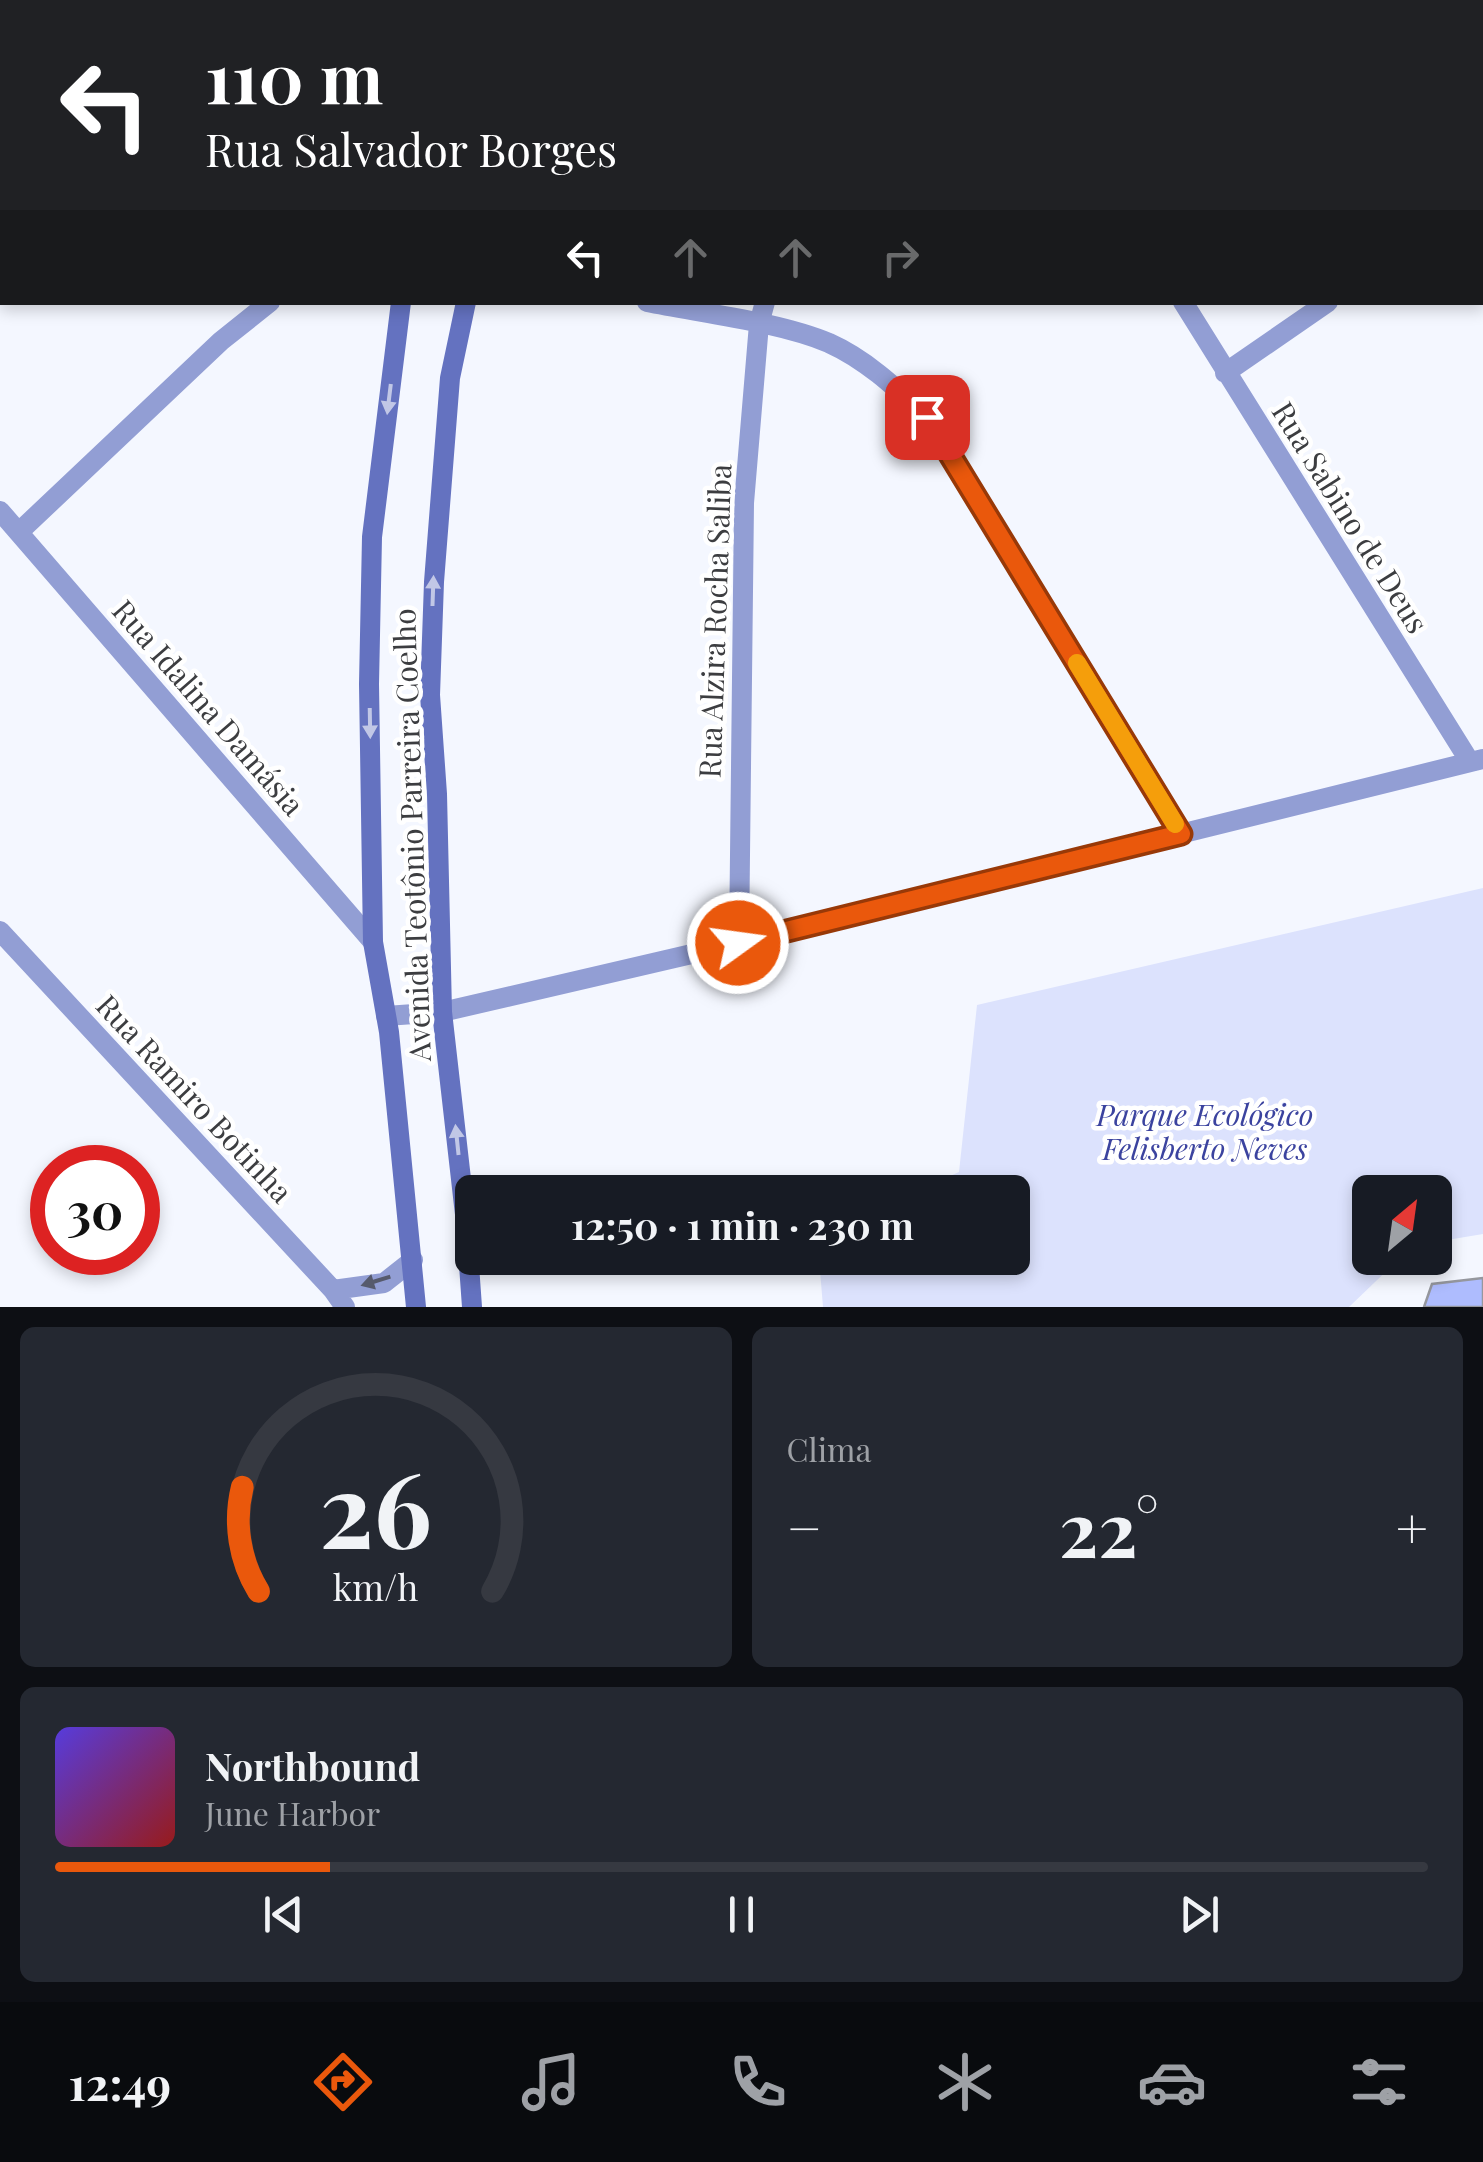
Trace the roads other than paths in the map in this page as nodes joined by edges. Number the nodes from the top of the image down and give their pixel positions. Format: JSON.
{"nodes":[{"id":1,"x":266,"y":305,"type":"edge"},
{"id":2,"x":401,"y":305,"type":"edge"},
{"id":3,"x":465,"y":305,"type":"edge"},
{"id":4,"x":662,"y":305,"type":"edge"},
{"id":5,"x":764,"y":305,"type":"edge"},
{"id":6,"x":1185,"y":305,"type":"edge"},
{"id":7,"x":1324,"y":305,"type":"edge"},
{"id":8,"x":759,"y":324,"type":"junction"},
{"id":9,"x":1225,"y":373,"type":"junction"},
{"id":10,"x":0,"y":511,"type":"edge"},
{"id":11,"x":19,"y":532,"type":"junction"},
{"id":12,"x":1476,"y":760,"type":"edge"},
{"id":13,"x":1181,"y":834,"type":"junction"},
{"id":14,"x":0,"y":931,"type":"edge"},
{"id":15,"x":373,"y":942,"type":"junction"},
{"id":16,"x":738,"y":943,"type":"junction"},
{"id":17,"x":442,"y":1012,"type":"junction"},
{"id":18,"x":386,"y":1016,"type":"junction"},
{"id":19,"x":463,"y":1175,"type":"edge"},
{"id":20,"x":413,"y":1260,"type":"junction"},
{"id":21,"x":471,"y":1275,"type":"edge"},
{"id":22,"x":339,"y":1298,"type":"edge"},
{"id":23,"x":416,"y":1307,"type":"edge"},
{"id":24,"x":472,"y":1307,"type":"edge"}],
"edges":[{"from":1,"to":11,"type":"street"},
{"from":2,"to":15,"type":"main road","name":"Avenida Teotônio Parreira Coelho","one_way":true},
{"from":17,"to":3,"type":"main road","name":"Avenida Teotônio Parreira Coelho","one_way":true},
{"from":4,"to":8,"type":"street"},
{"from":5,"to":8,"type":"street","name":"Rua Alzira Rocha Saliba"},
{"from":6,"to":9,"type":"street","name":"Rua Sabino de Deus"},
{"from":7,"to":9,"type":"street"},
{"from":8,"to":13,"type":"street"},
{"from":8,"to":16,"type":"street","name":"Rua Alzira Rocha Saliba"},
{"from":9,"to":12,"type":"street","name":"Rua Sabino de Deus"},
{"from":10,"to":11,"type":"street","name":"Rua Idalina Damásia"},
{"from":11,"to":15,"type":"street","name":"Rua Idalina Damásia"},
{"from":12,"to":13,"type":"street"},
{"from":13,"to":16,"type":"street"},
{"from":14,"to":22,"type":"street","name":"Rua Ramiro Botinha"},
{"from":15,"to":18,"type":"main road","name":"Avenida Teotônio Parreira Coelho"},
{"from":16,"to":17,"type":"street"},
{"from":17,"to":18,"type":"street"},
{"from":19,"to":17,"type":"main road","name":"Avenida Teotônio Parreira Coelho","one_way":true},
{"from":18,"to":20,"type":"main road","name":"Avenida Teotônio Parreira Coelho"},
{"from":20,"to":22,"type":"street","one_way":true},
{"from":20,"to":23,"type":"main road","name":"Avenida Teotônio Parreira Coelho"},
{"from":21,"to":24,"type":"main road","name":"Avenida Teotônio Parreira Coelho"}]}
